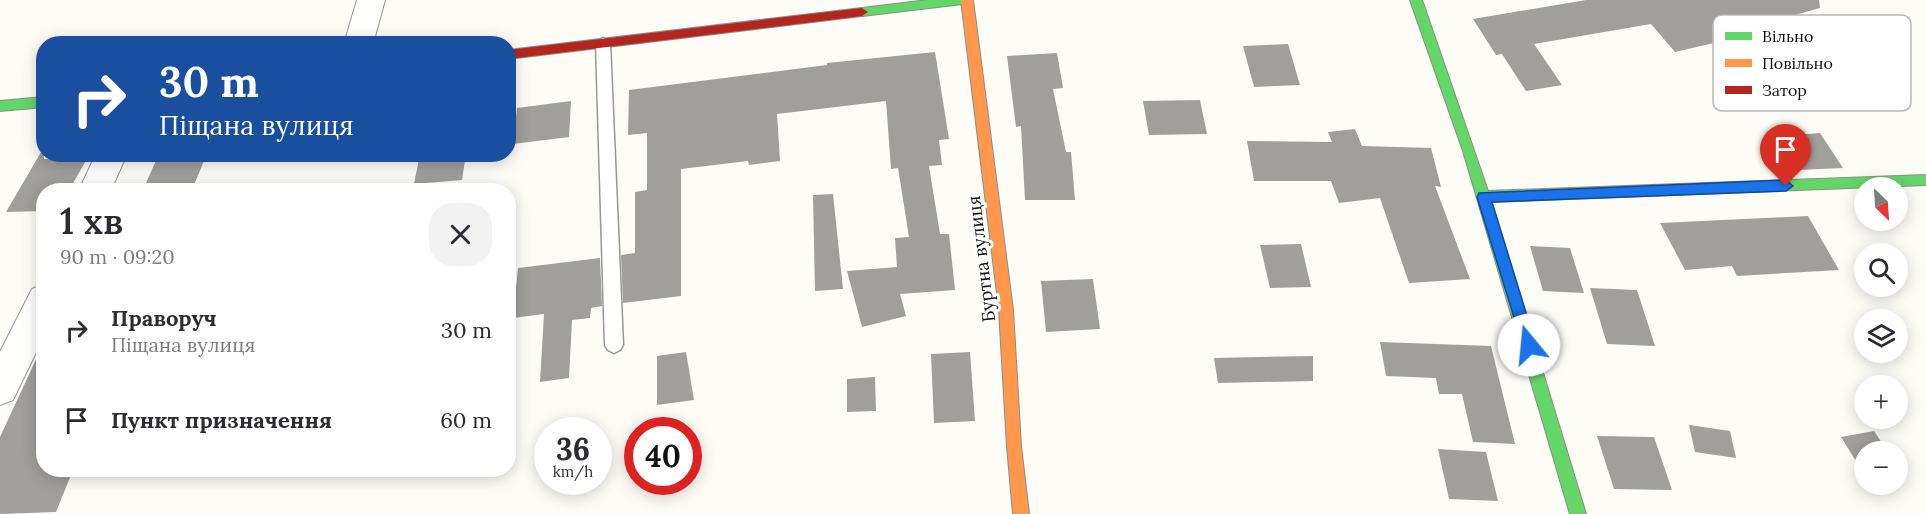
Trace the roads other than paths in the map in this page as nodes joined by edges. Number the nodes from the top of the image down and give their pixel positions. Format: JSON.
{"nodes":[{"id":1,"x":371,"y":0,"type":"edge"},
{"id":2,"x":963,"y":0,"type":"edge"},
{"id":3,"x":967,"y":0,"type":"edge"},
{"id":4,"x":1416,"y":0,"type":"edge"},
{"id":5,"x":360,"y":36,"type":"edge"},
{"id":6,"x":603,"y":44,"type":"junction"},
{"id":7,"x":516,"y":54,"type":"edge"},
{"id":8,"x":36,"y":103,"type":"edge"},
{"id":9,"x":0,"y":106,"type":"edge"},
{"id":10,"x":108,"y":162,"type":"edge"},
{"id":11,"x":1926,"y":180,"type":"edge"},
{"id":12,"x":98,"y":183,"type":"edge"},
{"id":13,"x":1483,"y":197,"type":"junction"},
{"id":14,"x":36,"y":315,"type":"edge"},
{"id":15,"x":614,"y":345,"type":"dead end"},
{"id":16,"x":0,"y":388,"type":"edge"},
{"id":17,"x":1021,"y":514,"type":"edge"},
{"id":18,"x":1578,"y":514,"type":"edge"}],
"edges":[{"from":1,"to":5,"type":"street"},
{"from":2,"to":6,"type":"street"},
{"from":3,"to":17,"type":"street","name":"Буртна вулиця"},
{"from":4,"to":13,"type":"street"},
{"from":6,"to":7,"type":"street"},
{"from":6,"to":15,"type":"lane"},
{"from":8,"to":9,"type":"street"},
{"from":10,"to":12,"type":"street"},
{"from":11,"to":13,"type":"street"},
{"from":13,"to":18,"type":"street"},
{"from":14,"to":16,"type":"street"}]}
